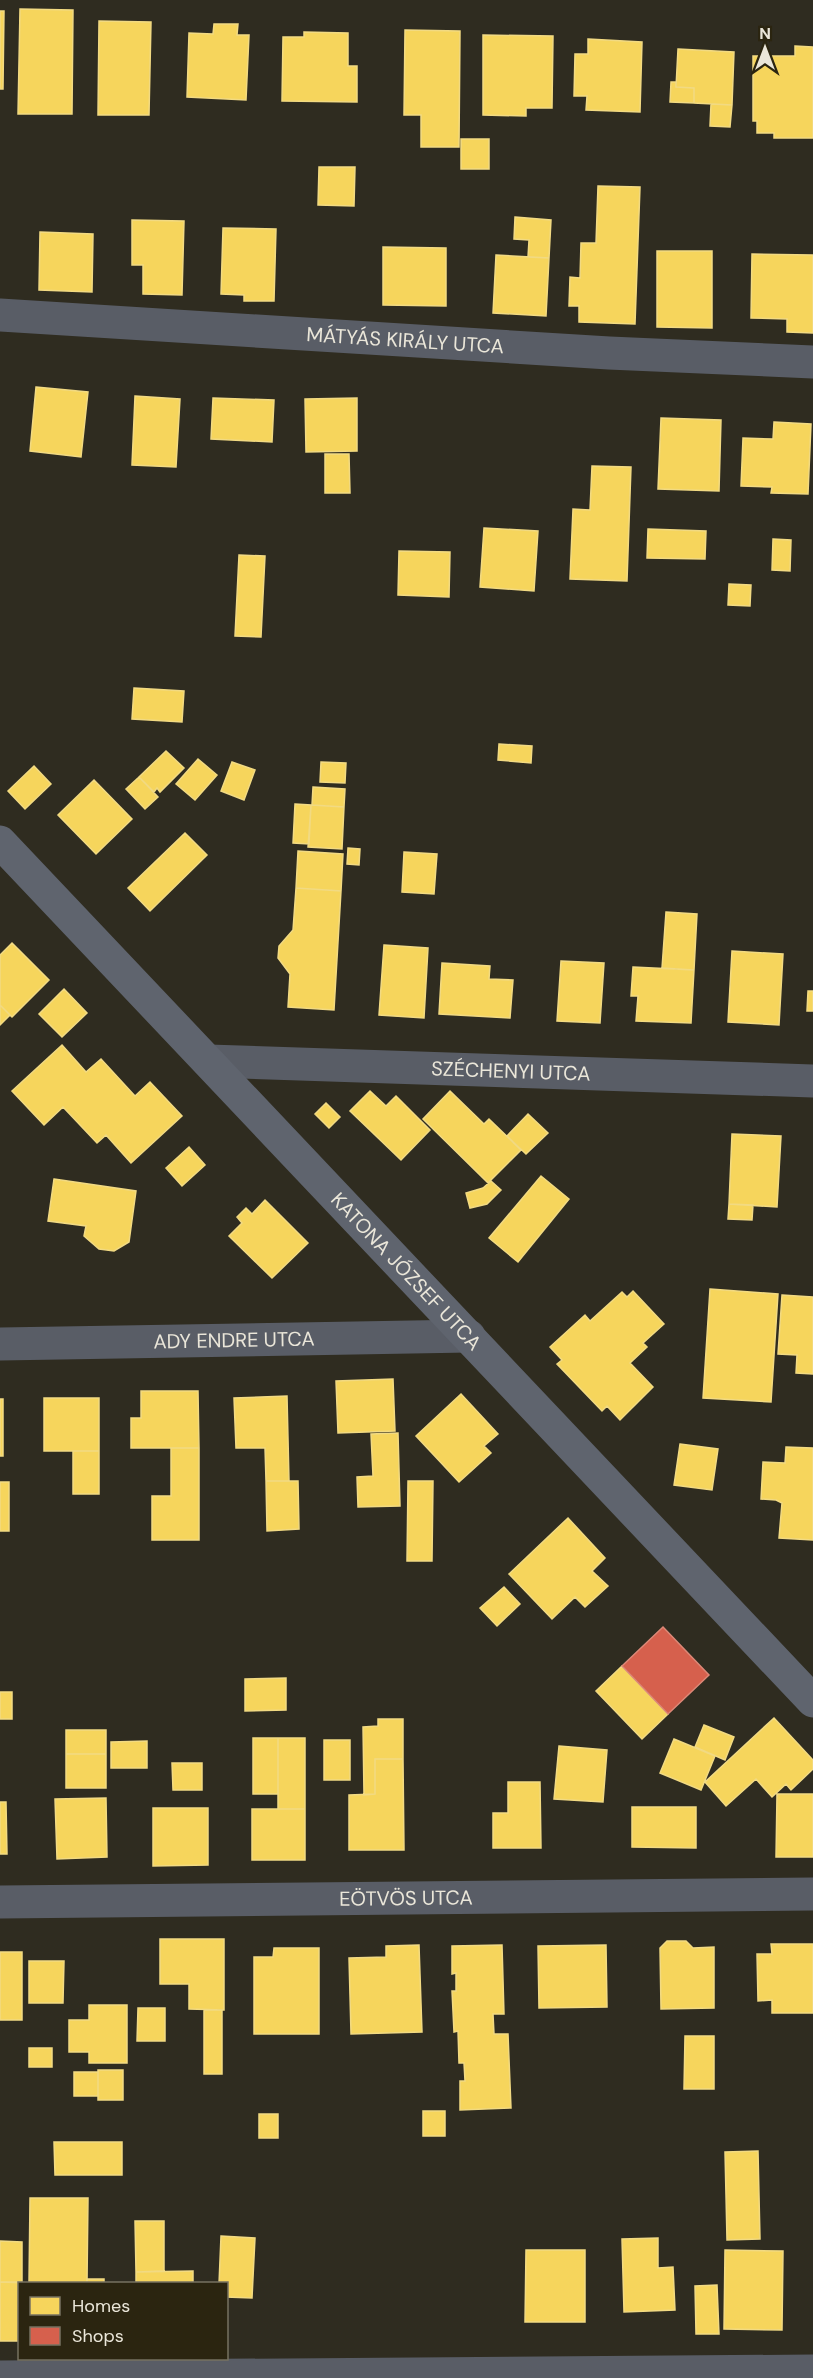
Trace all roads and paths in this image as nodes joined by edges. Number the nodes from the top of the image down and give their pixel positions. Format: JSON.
{"nodes":[{"id":1,"x":0,"y":315,"type":"edge"},
{"id":2,"x":813,"y":362,"type":"edge"},
{"id":3,"x":0,"y":842,"type":"edge"},
{"id":4,"x":208,"y":1061,"type":"junction"},
{"id":5,"x":813,"y":1081,"type":"edge"},
{"id":6,"x":469,"y":1336,"type":"junction"},
{"id":7,"x":0,"y":1344,"type":"edge"},
{"id":8,"x":813,"y":1701,"type":"edge"},
{"id":9,"x":813,"y":1894,"type":"edge"},
{"id":10,"x":0,"y":1902,"type":"edge"},
{"id":11,"x":813,"y":2371,"type":"edge"},
{"id":12,"x":0,"y":2377,"type":"edge"}],
"edges":[{"from":1,"to":2,"type":"street","name":"MÁTYÁS KIRÁLY UTCA"},
{"from":3,"to":4,"type":"main road","name":"KATONA JÓZSEF UTCA"},
{"from":4,"to":5,"type":"street","name":"SZÉCHENYI UTCA"},
{"from":4,"to":6,"type":"main road","name":"KATONA JÓZSEF UTCA"},
{"from":6,"to":7,"type":"street","name":"ADY ENDRE UTCA"},
{"from":6,"to":8,"type":"main road","name":"KATONA JÓZSEF UTCA"},
{"from":9,"to":10,"type":"street","name":"EÖTVÖS UTCA"},
{"from":11,"to":12,"type":"street"}]}
